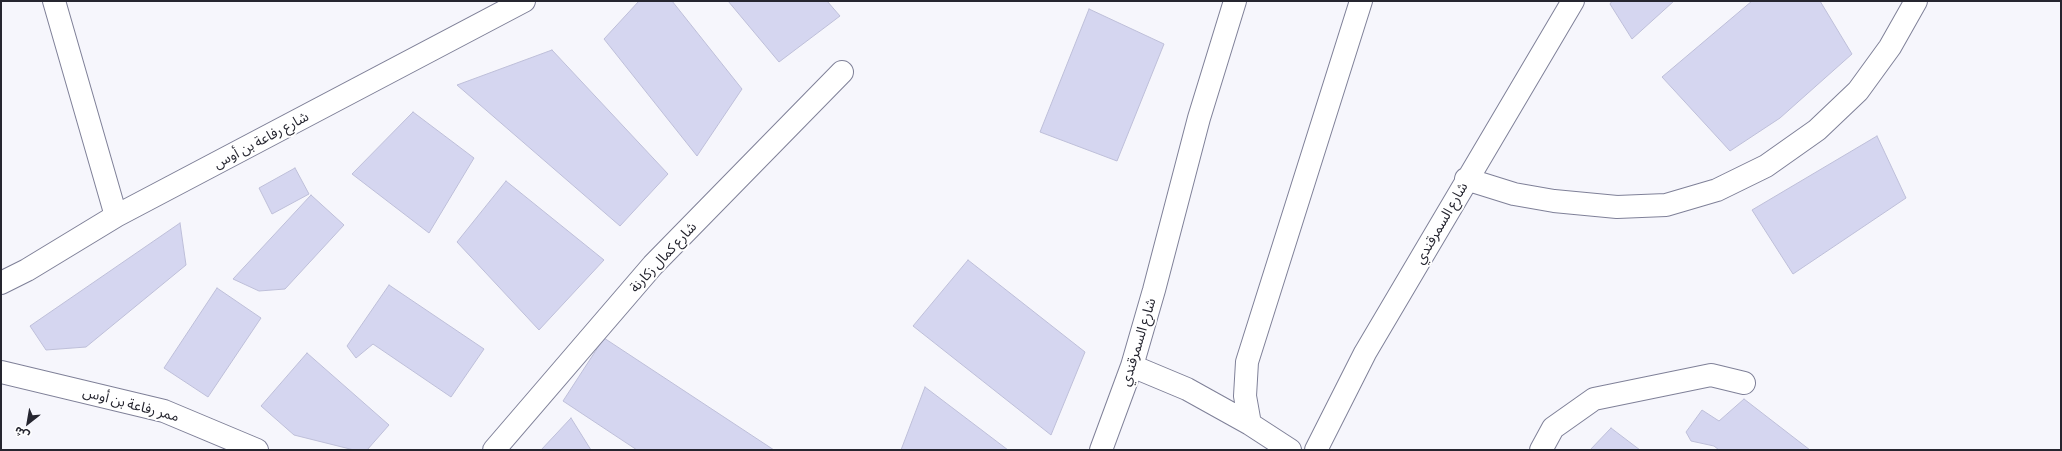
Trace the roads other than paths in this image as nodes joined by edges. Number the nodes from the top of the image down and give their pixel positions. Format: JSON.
{"nodes":[{"id":1,"x":54,"y":1,"type":"edge"},
{"id":2,"x":524,"y":1,"type":"edge"},
{"id":3,"x":1235,"y":1,"type":"edge"},
{"id":4,"x":1361,"y":1,"type":"edge"},
{"id":5,"x":1573,"y":1,"type":"edge"},
{"id":6,"x":1916,"y":1,"type":"edge"},
{"id":7,"x":842,"y":72,"type":"dead end"},
{"id":8,"x":1466,"y":179,"type":"junction"},
{"id":9,"x":116,"y":216,"type":"junction"},
{"id":10,"x":1,"y":283,"type":"edge"},
{"id":11,"x":1132,"y":366,"type":"junction"},
{"id":12,"x":1,"y":372,"type":"edge"},
{"id":13,"x":1744,"y":383,"type":"dead end"},
{"id":14,"x":1250,"y":424,"type":"junction"},
{"id":15,"x":256,"y":450,"type":"edge"},
{"id":16,"x":494,"y":450,"type":"edge"},
{"id":17,"x":1101,"y":450,"type":"edge"},
{"id":18,"x":1290,"y":450,"type":"edge"},
{"id":19,"x":1316,"y":450,"type":"edge"},
{"id":20,"x":1541,"y":450,"type":"edge"}],
"edges":[{"from":1,"to":9,"type":"street"},
{"from":2,"to":9,"type":"street","name":"شارع رفاعة بن أوس"},
{"from":3,"to":11,"type":"street","name":"شارع السمرقندي"},
{"from":4,"to":14,"type":"street"},
{"from":5,"to":8,"type":"street","name":"شارع السمرقندي"},
{"from":6,"to":8,"type":"street"},
{"from":7,"to":16,"type":"street","name":"شارع كمال زكارنة"},
{"from":8,"to":19,"type":"street","name":"شارع السمرقندي"},
{"from":9,"to":10,"type":"street","name":"شارع رفاعة بن أوس"},
{"from":11,"to":14,"type":"street"},
{"from":11,"to":17,"type":"street","name":"شارع السمرقندي"},
{"from":12,"to":15,"type":"street","name":"ممر رفاعة بن أوس"},
{"from":13,"to":20,"type":"street"},
{"from":14,"to":18,"type":"street"}]}
